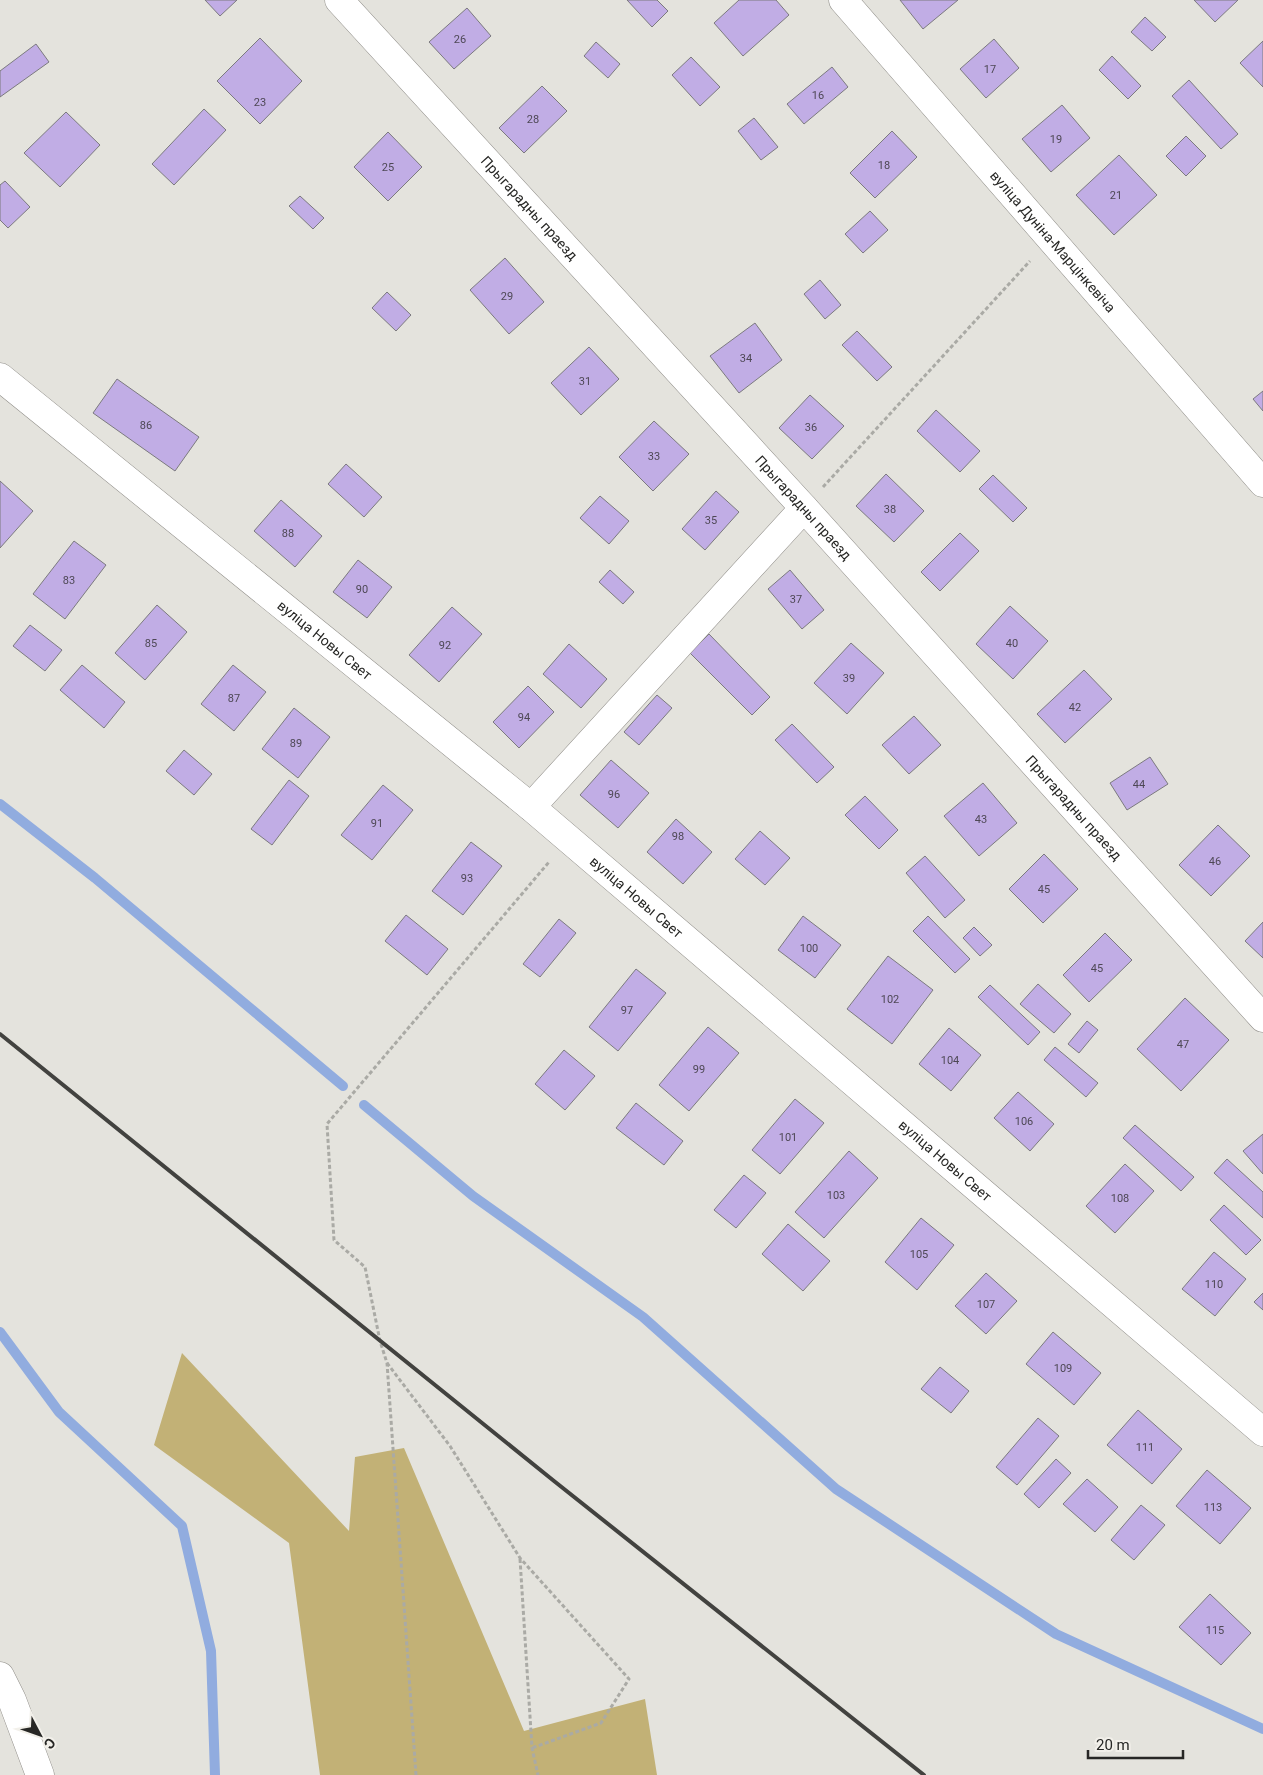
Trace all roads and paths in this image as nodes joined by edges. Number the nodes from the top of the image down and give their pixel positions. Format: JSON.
{"nodes":[{"id":1,"x":339,"y":0,"type":"edge"},
{"id":2,"x":843,"y":0,"type":"edge"},
{"id":3,"x":1050,"y":238,"type":"junction"},
{"id":4,"x":0,"y":377,"type":"edge"},
{"id":5,"x":1263,"y":483,"type":"edge"},
{"id":6,"x":804,"y":508,"type":"junction"},
{"id":7,"x":532,"y":806,"type":"junction"},
{"id":8,"x":569,"y":839,"type":"junction"},
{"id":9,"x":1263,"y":1018,"type":"edge"},
{"id":10,"x":387,"y":1362,"type":"junction"},
{"id":11,"x":1263,"y":1432,"type":"edge"},
{"id":12,"x":520,"y":1558,"type":"junction"},
{"id":13,"x":0,"y":1676,"type":"edge"},
{"id":14,"x":532,"y":1748,"type":"junction"},
{"id":15,"x":40,"y":1775,"type":"edge"},
{"id":16,"x":416,"y":1775,"type":"edge"},
{"id":17,"x":538,"y":1775,"type":"edge"}],
"edges":[{"from":1,"to":6,"type":"street","name":"Прыгарадны праезд"},
{"from":2,"to":3,"type":"street","name":"вуліца Дуніна-Марцінкевіча"},
{"from":3,"to":5,"type":"street","name":"вуліца Дуніна-Марцінкевіча"},
{"from":3,"to":6,"type":"path"},
{"from":4,"to":7,"type":"street","name":"вуліца Новы Свет"},
{"from":6,"to":7,"type":"street"},
{"from":6,"to":9,"type":"street","name":"Прыгарадны праезд"},
{"from":7,"to":8,"type":"street","name":"вуліца Новы Свет"},
{"from":8,"to":10,"type":"path"},
{"from":8,"to":11,"type":"street","name":"вуліца Новы Свет"},
{"from":10,"to":12,"type":"path"},
{"from":10,"to":16,"type":"path"},
{"from":12,"to":14,"type":"path"},
{"from":12,"to":14,"type":"path"},
{"from":13,"to":15,"type":"street"},
{"from":14,"to":17,"type":"path"}]}
